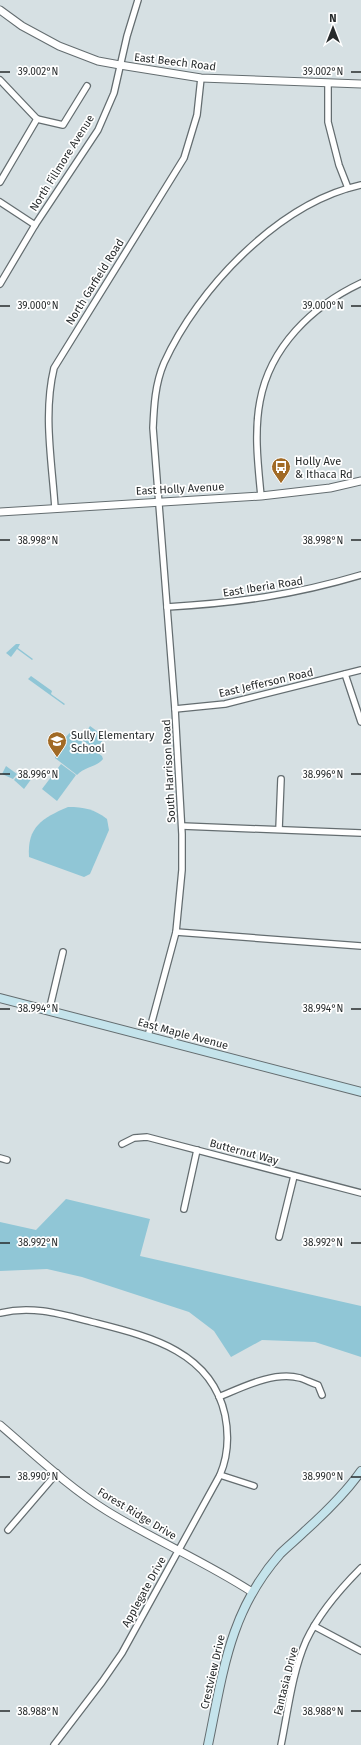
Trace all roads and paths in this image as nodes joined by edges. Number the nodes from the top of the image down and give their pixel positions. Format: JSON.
{"nodes":[{"id":1,"x":138,"y":0,"type":"edge"},
{"id":2,"x":0,"y":10,"type":"edge"},
{"id":3,"x":120,"y":65,"type":"junction"},
{"id":4,"x":200,"y":78,"type":"junction"},
{"id":5,"x":328,"y":83,"type":"junction"},
{"id":6,"x":1,"y":84,"type":"edge"},
{"id":7,"x":361,"y":84,"type":"edge"},
{"id":8,"x":87,"y":86,"type":"dead end"},
{"id":9,"x":37,"y":118,"type":"junction"},
{"id":10,"x":0,"y":182,"type":"edge"},
{"id":11,"x":361,"y":185,"type":"edge"},
{"id":12,"x":348,"y":188,"type":"junction"},
{"id":13,"x":0,"y":202,"type":"edge"},
{"id":14,"x":35,"y":225,"type":"junction"},
{"id":15,"x":361,"y":283,"type":"edge"},
{"id":16,"x":0,"y":284,"type":"edge"},
{"id":17,"x":361,"y":481,"type":"edge"},
{"id":18,"x":261,"y":496,"type":"junction"},
{"id":19,"x":159,"y":501,"type":"junction"},
{"id":20,"x":55,"y":508,"type":"junction"},
{"id":21,"x":0,"y":512,"type":"edge"},
{"id":22,"x":361,"y":575,"type":"edge"},
{"id":23,"x":167,"y":607,"type":"junction"},
{"id":24,"x":361,"y":670,"type":"edge"},
{"id":25,"x":345,"y":674,"type":"junction"},
{"id":26,"x":175,"y":709,"type":"junction"},
{"id":27,"x":361,"y":722,"type":"edge"},
{"id":28,"x":281,"y":779,"type":"dead end"},
{"id":29,"x":182,"y":826,"type":"junction"},
{"id":30,"x":279,"y":829,"type":"junction"},
{"id":31,"x":361,"y":833,"type":"edge"},
{"id":32,"x":176,"y":932,"type":"junction"},
{"id":33,"x":361,"y":946,"type":"edge"},
{"id":34,"x":63,"y":952,"type":"dead end"},
{"id":35,"x":0,"y":998,"type":"edge"},
{"id":36,"x":49,"y":1011,"type":"junction"},
{"id":37,"x":148,"y":1036,"type":"junction"},
{"id":38,"x":361,"y":1092,"type":"edge"},
{"id":39,"x":122,"y":1144,"type":"dead end"},
{"id":40,"x":197,"y":1150,"type":"junction"},
{"id":41,"x":0,"y":1158,"type":"edge"},
{"id":42,"x":7,"y":1160,"type":"dead end"},
{"id":43,"x":294,"y":1176,"type":"junction"},
{"id":44,"x":361,"y":1193,"type":"edge"},
{"id":45,"x":184,"y":1209,"type":"dead end"},
{"id":46,"x":279,"y":1237,"type":"dead end"},
{"id":47,"x":0,"y":1313,"type":"edge"},
{"id":48,"x":322,"y":1395,"type":"dead end"},
{"id":49,"x":219,"y":1396,"type":"junction"},
{"id":50,"x":0,"y":1425,"type":"edge"},
{"id":51,"x":361,"y":1471,"type":"edge"},
{"id":52,"x":57,"y":1473,"type":"junction"},
{"id":53,"x":220,"y":1475,"type":"junction"},
{"id":54,"x":254,"y":1486,"type":"dead end"},
{"id":55,"x":8,"y":1530,"type":"dead end"},
{"id":56,"x":178,"y":1551,"type":"junction"},
{"id":57,"x":361,"y":1568,"type":"edge"},
{"id":58,"x":252,"y":1592,"type":"junction"},
{"id":59,"x":314,"y":1626,"type":"junction"},
{"id":60,"x":361,"y":1651,"type":"edge"},
{"id":61,"x":54,"y":1745,"type":"edge"},
{"id":62,"x":208,"y":1745,"type":"edge"},
{"id":63,"x":281,"y":1745,"type":"edge"}],
"edges":[{"from":1,"to":3,"type":"street","name":"North Fillmore Avenue"},
{"from":2,"to":3,"type":"street","name":"East Beech Road"},
{"from":3,"to":4,"type":"street","name":"East Beech Road"},
{"from":3,"to":14,"type":"street","name":"North Fillmore Avenue"},
{"from":4,"to":5,"type":"street","name":"East Beech Road"},
{"from":4,"to":20,"type":"street","name":"North Garfield Road"},
{"from":5,"to":7,"type":"street","name":"East Beech Road"},
{"from":5,"to":12,"type":"street"},
{"from":6,"to":9,"type":"street"},
{"from":8,"to":9,"type":"street"},
{"from":9,"to":10,"type":"street"},
{"from":11,"to":12,"type":"street","name":"South Harrison Road"},
{"from":12,"to":19,"type":"street","name":"South Harrison Road"},
{"from":13,"to":14,"type":"street"},
{"from":14,"to":16,"type":"street","name":"North Fillmore Avenue"},
{"from":15,"to":18,"type":"street"},
{"from":17,"to":18,"type":"street","name":"East Holly Avenue"},
{"from":18,"to":19,"type":"street","name":"East Holly Avenue"},
{"from":19,"to":20,"type":"street","name":"East Holly Avenue"},
{"from":19,"to":23,"type":"street","name":"South Harrison Road"},
{"from":20,"to":21,"type":"street","name":"East Holly Avenue"},
{"from":22,"to":23,"type":"street","name":"East Iberia Road"},
{"from":23,"to":26,"type":"street","name":"South Harrison Road"},
{"from":24,"to":25,"type":"street","name":"East Jefferson Road"},
{"from":25,"to":26,"type":"street","name":"East Jefferson Road"},
{"from":25,"to":27,"type":"street"},
{"from":26,"to":29,"type":"street","name":"South Harrison Road"},
{"from":28,"to":30,"type":"street"},
{"from":29,"to":30,"type":"street"},
{"from":29,"to":32,"type":"street","name":"South Harrison Road"},
{"from":30,"to":31,"type":"street"},
{"from":32,"to":33,"type":"street"},
{"from":32,"to":37,"type":"street","name":"South Harrison Road"},
{"from":34,"to":36,"type":"street"},
{"from":35,"to":36,"type":"main road","name":"East Maple Avenue"},
{"from":36,"to":37,"type":"main road","name":"East Maple Avenue"},
{"from":37,"to":38,"type":"main road","name":"East Maple Avenue"},
{"from":39,"to":40,"type":"street","name":"Butternut Way"},
{"from":40,"to":43,"type":"street","name":"Butternut Way"},
{"from":40,"to":45,"type":"street"},
{"from":41,"to":42,"type":"street"},
{"from":43,"to":44,"type":"street","name":"Butternut Way"},
{"from":43,"to":46,"type":"street"},
{"from":47,"to":49,"type":"street","name":"Applegate Drive"},
{"from":48,"to":49,"type":"street"},
{"from":49,"to":53,"type":"street","name":"Applegate Drive"},
{"from":50,"to":52,"type":"street","name":"Forest Ridge Drive"},
{"from":51,"to":58,"type":"main road","name":"Crestview Drive"},
{"from":52,"to":55,"type":"street"},
{"from":52,"to":56,"type":"street","name":"Forest Ridge Drive"},
{"from":53,"to":54,"type":"street"},
{"from":53,"to":56,"type":"street","name":"Applegate Drive"},
{"from":56,"to":58,"type":"street","name":"Forest Ridge Drive"},
{"from":56,"to":61,"type":"street","name":"Applegate Drive"},
{"from":57,"to":59,"type":"street","name":"Fantasia Drive"},
{"from":58,"to":62,"type":"main road","name":"Crestview Drive"},
{"from":59,"to":60,"type":"street"},
{"from":59,"to":63,"type":"street","name":"Fantasia Drive"}]}
